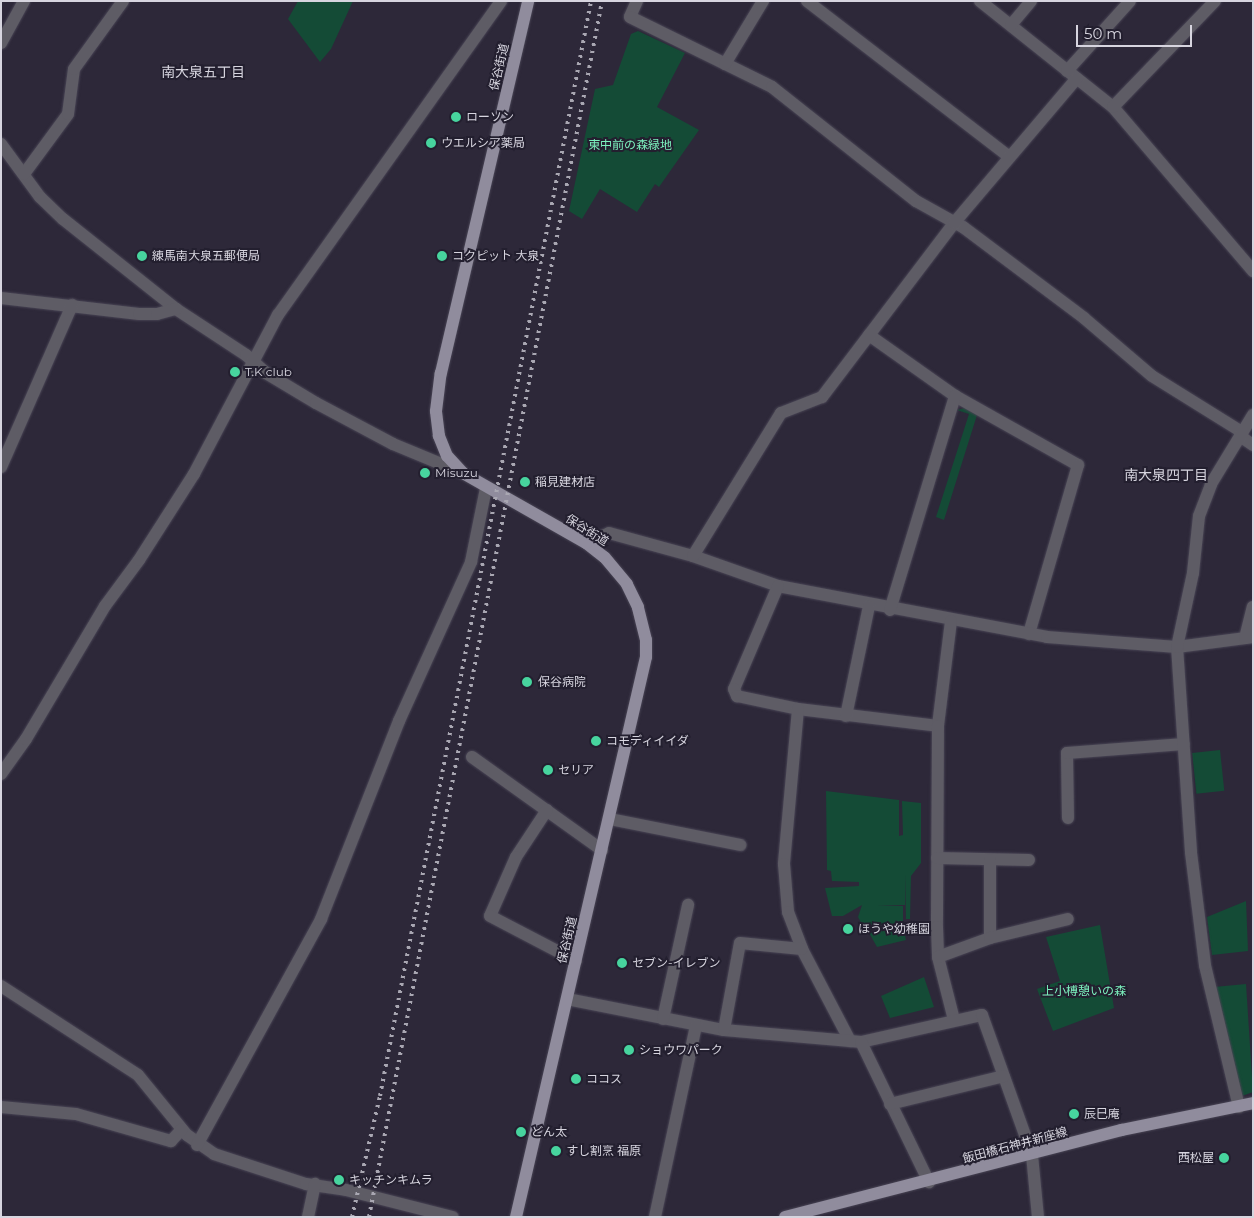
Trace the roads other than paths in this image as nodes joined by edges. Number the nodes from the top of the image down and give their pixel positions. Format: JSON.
{"nodes":[{"id":1,"x":24,"y":1,"type":"edge"},
{"id":2,"x":123,"y":1,"type":"edge"},
{"id":3,"x":502,"y":1,"type":"edge"},
{"id":4,"x":528,"y":1,"type":"edge"},
{"id":5,"x":637,"y":1,"type":"edge"},
{"id":6,"x":763,"y":1,"type":"edge"},
{"id":7,"x":807,"y":1,"type":"edge"},
{"id":8,"x":980,"y":1,"type":"edge"},
{"id":9,"x":1031,"y":1,"type":"edge"},
{"id":10,"x":1130,"y":1,"type":"edge"},
{"id":11,"x":1215,"y":1,"type":"edge"},
{"id":12,"x":1011,"y":24,"type":"junction"},
{"id":13,"x":1,"y":43,"type":"edge"},
{"id":14,"x":725,"y":64,"type":"junction"},
{"id":15,"x":1071,"y":75,"type":"junction"},
{"id":16,"x":1113,"y":107,"type":"junction"},
{"id":17,"x":1,"y":144,"type":"edge"},
{"id":18,"x":1008,"y":156,"type":"junction"},
{"id":19,"x":24,"y":174,"type":"junction"},
{"id":20,"x":954,"y":223,"type":"junction"},
{"id":21,"x":1253,"y":271,"type":"edge"},
{"id":22,"x":1,"y":298,"type":"edge"},
{"id":23,"x":72,"y":305,"type":"junction"},
{"id":24,"x":176,"y":309,"type":"junction"},
{"id":25,"x":869,"y":335,"type":"junction"},
{"id":26,"x":255,"y":363,"type":"junction"},
{"id":27,"x":955,"y":396,"type":"junction"},
{"id":28,"x":1253,"y":415,"type":"edge"},
{"id":29,"x":1241,"y":434,"type":"junction"},
{"id":30,"x":1253,"y":444,"type":"edge"},
{"id":31,"x":1,"y":467,"type":"edge"},
{"id":32,"x":463,"y":473,"type":"junction"},
{"id":33,"x":486,"y":488,"type":"junction"},
{"id":34,"x":586,"y":543,"type":"junction"},
{"id":35,"x":692,"y":556,"type":"junction"},
{"id":36,"x":778,"y":586,"type":"junction"},
{"id":37,"x":869,"y":606,"type":"junction"},
{"id":38,"x":1253,"y":607,"type":"edge"},
{"id":39,"x":890,"y":610,"type":"junction"},
{"id":40,"x":951,"y":621,"type":"junction"},
{"id":41,"x":1029,"y":634,"type":"junction"},
{"id":42,"x":1249,"y":637,"type":"edge"},
{"id":43,"x":1177,"y":647,"type":"junction"},
{"id":44,"x":798,"y":709,"type":"junction"},
{"id":45,"x":846,"y":716,"type":"junction"},
{"id":46,"x":938,"y":726,"type":"junction"},
{"id":47,"x":1184,"y":744,"type":"junction"},
{"id":48,"x":472,"y":757,"type":"dead end"},
{"id":49,"x":1,"y":774,"type":"edge"},
{"id":50,"x":547,"y":810,"type":"junction"},
{"id":51,"x":1068,"y":818,"type":"dead end"},
{"id":52,"x":610,"y":819,"type":"junction"},
{"id":53,"x":740,"y":845,"type":"dead end"},
{"id":54,"x":602,"y":850,"type":"junction"},
{"id":55,"x":937,"y":858,"type":"junction"},
{"id":56,"x":990,"y":860,"type":"junction"},
{"id":57,"x":1029,"y":860,"type":"dead end"},
{"id":58,"x":688,"y":905,"type":"dead end"},
{"id":59,"x":1068,"y":919,"type":"dead end"},
{"id":60,"x":990,"y":938,"type":"junction"},
{"id":61,"x":802,"y":949,"type":"junction"},
{"id":62,"x":938,"y":957,"type":"junction"},
{"id":63,"x":576,"y":961,"type":"junction"},
{"id":64,"x":1,"y":986,"type":"edge"},
{"id":65,"x":567,"y":999,"type":"junction"},
{"id":66,"x":663,"y":1019,"type":"junction"},
{"id":67,"x":954,"y":1020,"type":"junction"},
{"id":68,"x":696,"y":1025,"type":"junction"},
{"id":69,"x":724,"y":1030,"type":"junction"},
{"id":70,"x":855,"y":1042,"type":"junction"},
{"id":71,"x":1004,"y":1076,"type":"junction"},
{"id":72,"x":1253,"y":1103,"type":"edge"},
{"id":73,"x":890,"y":1104,"type":"junction"},
{"id":74,"x":1,"y":1107,"type":"edge"},
{"id":75,"x":1239,"y":1107,"type":"junction"},
{"id":76,"x":182,"y":1129,"type":"junction"},
{"id":77,"x":197,"y":1145,"type":"junction"},
{"id":78,"x":1032,"y":1155,"type":"junction"},
{"id":79,"x":929,"y":1182,"type":"junction"},
{"id":80,"x":315,"y":1184,"type":"junction"},
{"id":81,"x":308,"y":1217,"type":"edge"},
{"id":82,"x":454,"y":1217,"type":"edge"},
{"id":83,"x":516,"y":1217,"type":"edge"},
{"id":84,"x":655,"y":1217,"type":"edge"},
{"id":85,"x":785,"y":1217,"type":"edge"},
{"id":86,"x":1038,"y":1217,"type":"edge"}],
"edges":[{"from":1,"to":13,"type":"street"},
{"from":2,"to":19,"type":"street"},
{"from":3,"to":26,"type":"street"},
{"from":4,"to":32,"type":"main road","name":"保谷街道"},
{"from":5,"to":14,"type":"street"},
{"from":6,"to":14,"type":"street"},
{"from":7,"to":18,"type":"street"},
{"from":8,"to":12,"type":"street"},
{"from":9,"to":12,"type":"street"},
{"from":10,"to":15,"type":"street"},
{"from":11,"to":16,"type":"street"},
{"from":12,"to":15,"type":"street"},
{"from":14,"to":20,"type":"street"},
{"from":15,"to":16,"type":"street"},
{"from":15,"to":18,"type":"street"},
{"from":16,"to":21,"type":"street"},
{"from":17,"to":19,"type":"street"},
{"from":18,"to":20,"type":"street"},
{"from":19,"to":24,"type":"street"},
{"from":20,"to":25,"type":"street"},
{"from":20,"to":29,"type":"street"},
{"from":22,"to":23,"type":"street"},
{"from":23,"to":24,"type":"street"},
{"from":23,"to":31,"type":"street"},
{"from":24,"to":26,"type":"street"},
{"from":25,"to":27,"type":"street"},
{"from":25,"to":35,"type":"street"},
{"from":26,"to":32,"type":"street"},
{"from":26,"to":49,"type":"street"},
{"from":27,"to":39,"type":"street"},
{"from":27,"to":41,"type":"street"},
{"from":28,"to":29,"type":"street"},
{"from":29,"to":30,"type":"street"},
{"from":29,"to":43,"type":"street"},
{"from":32,"to":33,"type":"main road","name":"保谷街道"},
{"from":33,"to":34,"type":"main road","name":"保谷街道"},
{"from":33,"to":77,"type":"street"},
{"from":34,"to":35,"type":"street"},
{"from":34,"to":52,"type":"main road","name":"保谷街道"},
{"from":35,"to":36,"type":"street"},
{"from":36,"to":37,"type":"street"},
{"from":36,"to":44,"type":"street"},
{"from":37,"to":39,"type":"street"},
{"from":37,"to":45,"type":"street"},
{"from":38,"to":42,"type":"street"},
{"from":39,"to":40,"type":"street"},
{"from":40,"to":41,"type":"street"},
{"from":40,"to":46,"type":"street"},
{"from":41,"to":43,"type":"street"},
{"from":42,"to":43,"type":"street"},
{"from":43,"to":47,"type":"street"},
{"from":44,"to":45,"type":"street"},
{"from":44,"to":61,"type":"street"},
{"from":45,"to":46,"type":"street"},
{"from":46,"to":55,"type":"street"},
{"from":47,"to":51,"type":"street"},
{"from":47,"to":75,"type":"street"},
{"from":48,"to":50,"type":"street"},
{"from":50,"to":54,"type":"street"},
{"from":50,"to":63,"type":"street"},
{"from":52,"to":53,"type":"street"},
{"from":52,"to":54,"type":"main road","name":"保谷街道"},
{"from":54,"to":63,"type":"main road","name":"保谷街道"},
{"from":55,"to":56,"type":"street"},
{"from":55,"to":62,"type":"street"},
{"from":56,"to":57,"type":"street"},
{"from":56,"to":60,"type":"street"},
{"from":58,"to":66,"type":"street"},
{"from":59,"to":60,"type":"street"},
{"from":60,"to":62,"type":"street"},
{"from":61,"to":69,"type":"street"},
{"from":61,"to":70,"type":"street"},
{"from":62,"to":67,"type":"street"},
{"from":63,"to":65,"type":"main road","name":"保谷街道"},
{"from":64,"to":76,"type":"street"},
{"from":65,"to":66,"type":"street"},
{"from":65,"to":83,"type":"main road","name":"保谷街道"},
{"from":66,"to":68,"type":"street"},
{"from":67,"to":70,"type":"street"},
{"from":67,"to":71,"type":"street"},
{"from":68,"to":69,"type":"street"},
{"from":68,"to":84,"type":"street"},
{"from":69,"to":70,"type":"street"},
{"from":70,"to":73,"type":"street"},
{"from":71,"to":73,"type":"street"},
{"from":71,"to":78,"type":"street"},
{"from":72,"to":75,"type":"main road","name":"飯田橋石神井新座線"},
{"from":73,"to":79,"type":"street"},
{"from":74,"to":76,"type":"street"},
{"from":75,"to":78,"type":"main road","name":"飯田橋石神井新座線"},
{"from":76,"to":77,"type":"street"},
{"from":77,"to":80,"type":"street"},
{"from":78,"to":79,"type":"main road","name":"飯田橋石神井新座線"},
{"from":78,"to":86,"type":"street"},
{"from":79,"to":85,"type":"main road","name":"飯田橋石神井新座線"},
{"from":80,"to":81,"type":"street"},
{"from":80,"to":82,"type":"street"}]}
